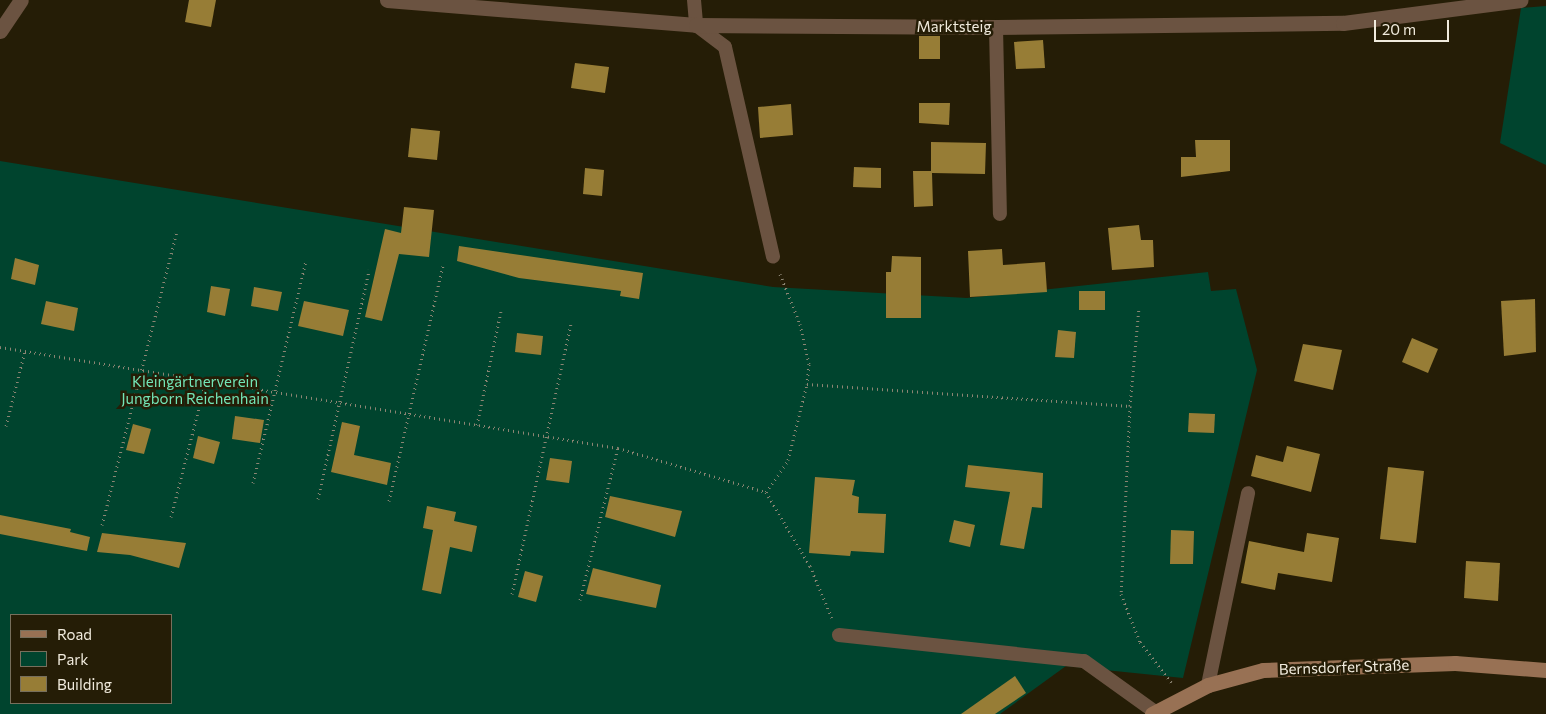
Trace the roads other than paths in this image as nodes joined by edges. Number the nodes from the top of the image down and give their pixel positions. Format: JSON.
{"nodes":[{"id":1,"x":21,"y":0,"type":"edge"},
{"id":2,"x":387,"y":0,"type":"edge"},
{"id":3,"x":694,"y":0,"type":"edge"},
{"id":4,"x":1521,"y":0,"type":"edge"},
{"id":5,"x":696,"y":25,"type":"junction"},
{"id":6,"x":996,"y":27,"type":"junction"},
{"id":7,"x":0,"y":31,"type":"edge"},
{"id":8,"x":1000,"y":214,"type":"dead end"},
{"id":9,"x":773,"y":257,"type":"road end"},
{"id":10,"x":1248,"y":493,"type":"dead end"},
{"id":11,"x":839,"y":635,"type":"road end"},
{"id":12,"x":1546,"y":670,"type":"edge"},
{"id":13,"x":1208,"y":685,"type":"junction"},
{"id":14,"x":1154,"y":713,"type":"edge"}],
"edges":[{"from":1,"to":7,"type":"street"},
{"from":2,"to":5,"type":"street","name":"Marktsteig"},
{"from":3,"to":5,"type":"lane"},
{"from":4,"to":6,"type":"street","name":"Marktsteig"},
{"from":5,"to":6,"type":"street","name":"Marktsteig"},
{"from":5,"to":9,"type":"lane"},
{"from":6,"to":8,"type":"lane"},
{"from":10,"to":13,"type":"lane"},
{"from":11,"to":14,"type":"lane"},
{"from":12,"to":13,"type":"street","name":"Bernsdorfer Straße"},
{"from":13,"to":14,"type":"street","name":"Bernsdorfer Straße"}]}
